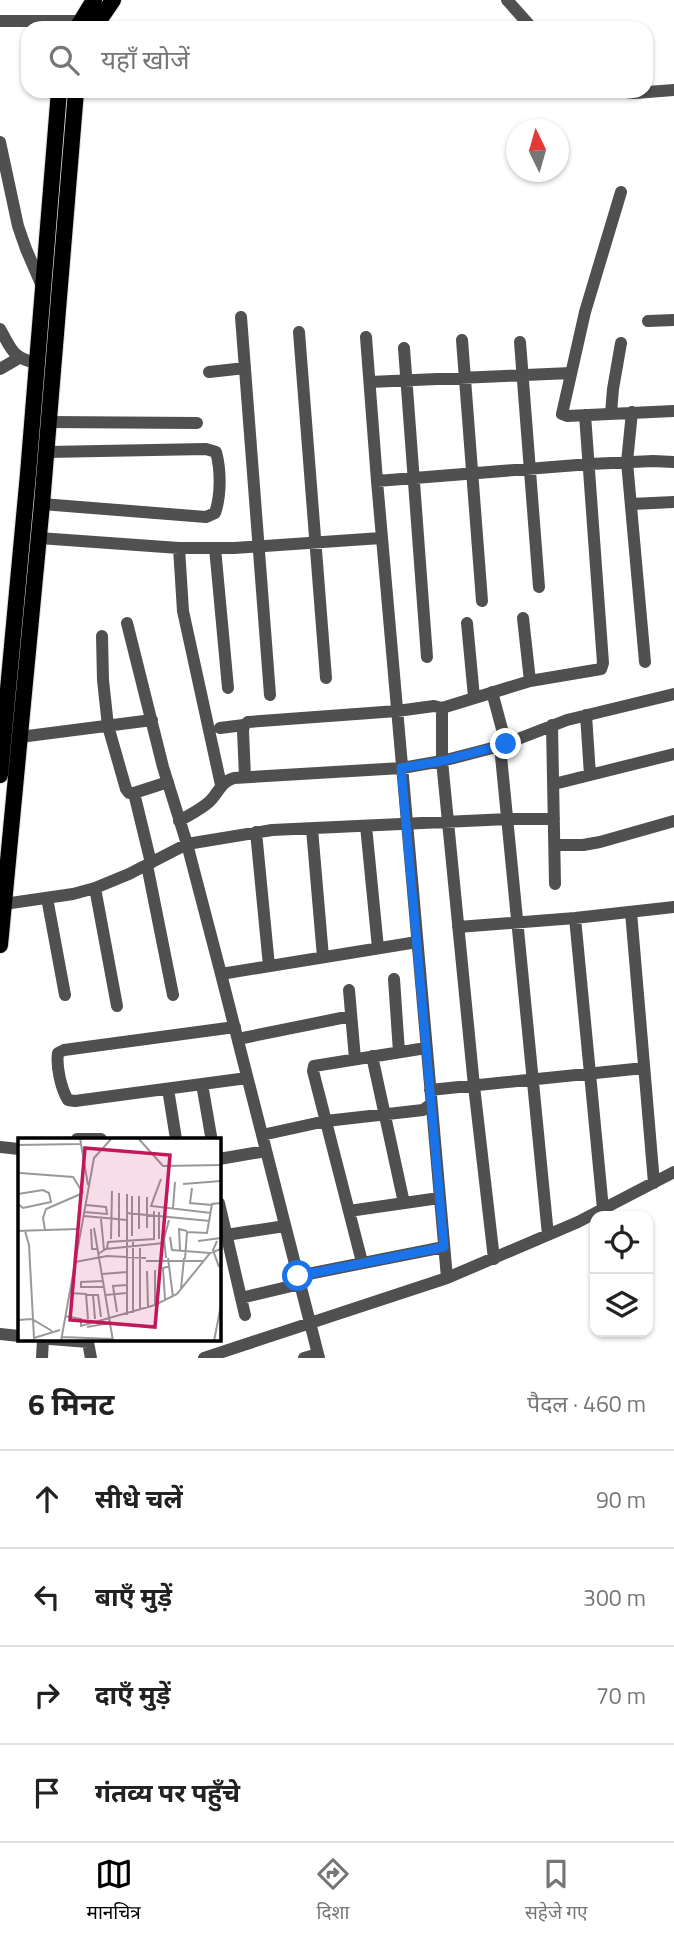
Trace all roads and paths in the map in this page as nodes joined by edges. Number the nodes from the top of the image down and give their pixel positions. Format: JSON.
{"nodes":[{"id":1,"x":94,"y":0,"type":"edge"},
{"id":2,"x":113,"y":0,"type":"edge"},
{"id":3,"x":507,"y":0,"type":"edge"},
{"id":4,"x":0,"y":21,"type":"edge"},
{"id":5,"x":85,"y":21,"type":"edge"},
{"id":6,"x":89,"y":21,"type":"edge"},
{"id":7,"x":526,"y":21,"type":"edge"},
{"id":8,"x":21,"y":22,"type":"edge"},
{"id":9,"x":674,"y":90,"type":"edge"},
{"id":10,"x":653,"y":92,"type":"edge"},
{"id":11,"x":58,"y":98,"type":"edge"},
{"id":12,"x":75,"y":98,"type":"edge"},
{"id":13,"x":0,"y":142,"type":"edge"},
{"id":14,"x":621,"y":192,"type":"dead end"},
{"id":15,"x":43,"y":286,"type":"junction"},
{"id":16,"x":60,"y":288,"type":"junction"},
{"id":17,"x":241,"y":317,"type":"dead end"},
{"id":18,"x":674,"y":320,"type":"edge"},
{"id":19,"x":648,"y":321,"type":"dead end"},
{"id":20,"x":0,"y":328,"type":"edge"},
{"id":21,"x":299,"y":332,"type":"dead end"},
{"id":22,"x":366,"y":337,"type":"dead end"},
{"id":23,"x":462,"y":340,"type":"dead end"},
{"id":24,"x":520,"y":342,"type":"dead end"},
{"id":25,"x":621,"y":343,"type":"dead end"},
{"id":26,"x":404,"y":348,"type":"dead end"},
{"id":27,"x":19,"y":358,"type":"junction"},
{"id":28,"x":37,"y":363,"type":"junction"},
{"id":29,"x":244,"y":368,"type":"junction"},
{"id":30,"x":0,"y":369,"type":"edge"},
{"id":31,"x":209,"y":372,"type":"dead end"},
{"id":32,"x":571,"y":373,"type":"junction"},
{"id":33,"x":523,"y":374,"type":"junction"},
{"id":34,"x":465,"y":378,"type":"junction"},
{"id":35,"x":407,"y":380,"type":"junction"},
{"id":36,"x":370,"y":382,"type":"junction"},
{"id":37,"x":674,"y":411,"type":"edge"},
{"id":38,"x":632,"y":412,"type":"junction"},
{"id":39,"x":611,"y":413,"type":"junction"},
{"id":40,"x":585,"y":415,"type":"junction"},
{"id":41,"x":49,"y":422,"type":"junction"},
{"id":42,"x":197,"y":424,"type":"dead end"},
{"id":43,"x":47,"y":452,"type":"junction"},
{"id":44,"x":627,"y":462,"type":"junction"},
{"id":45,"x":674,"y":462,"type":"edge"},
{"id":46,"x":590,"y":464,"type":"junction"},
{"id":47,"x":530,"y":469,"type":"junction"},
{"id":48,"x":472,"y":474,"type":"junction"},
{"id":49,"x":414,"y":479,"type":"junction"},
{"id":50,"x":377,"y":481,"type":"junction"},
{"id":51,"x":674,"y":502,"type":"edge"},
{"id":52,"x":42,"y":504,"type":"junction"},
{"id":53,"x":631,"y":504,"type":"junction"},
{"id":54,"x":39,"y":538,"type":"junction"},
{"id":55,"x":381,"y":538,"type":"junction"},
{"id":56,"x":316,"y":543,"type":"junction"},
{"id":57,"x":257,"y":547,"type":"junction"},
{"id":58,"x":179,"y":548,"type":"junction"},
{"id":59,"x":215,"y":548,"type":"junction"},
{"id":60,"x":539,"y":587,"type":"dead end"},
{"id":61,"x":482,"y":601,"type":"dead end"},
{"id":62,"x":523,"y":618,"type":"dead end"},
{"id":63,"x":127,"y":623,"type":"dead end"},
{"id":64,"x":467,"y":623,"type":"dead end"},
{"id":65,"x":102,"y":636,"type":"dead end"},
{"id":66,"x":7,"y":637,"type":"edge"},
{"id":67,"x":427,"y":657,"type":"dead end"},
{"id":68,"x":645,"y":662,"type":"dead end"},
{"id":69,"x":326,"y":678,"type":"dead end"},
{"id":70,"x":530,"y":681,"type":"junction"},
{"id":71,"x":228,"y":688,"type":"dead end"},
{"id":72,"x":492,"y":692,"type":"junction"},
{"id":73,"x":674,"y":694,"type":"edge"},
{"id":74,"x":270,"y":695,"type":"dead end"},
{"id":75,"x":474,"y":697,"type":"junction"},
{"id":76,"x":442,"y":708,"type":"junction"},
{"id":77,"x":397,"y":711,"type":"junction"},
{"id":78,"x":586,"y":715,"type":"junction"},
{"id":79,"x":152,"y":720,"type":"junction"},
{"id":80,"x":244,"y":725,"type":"junction"},
{"id":81,"x":552,"y":725,"type":"junction"},
{"id":82,"x":108,"y":726,"type":"junction"},
{"id":83,"x":220,"y":728,"type":"dead end"},
{"id":84,"x":20,"y":737,"type":"junction"},
{"id":85,"x":503,"y":745,"type":"junction"},
{"id":86,"x":674,"y":754,"type":"edge"},
{"id":87,"x":442,"y":761,"type":"junction"},
{"id":88,"x":401,"y":768,"type":"junction"},
{"id":89,"x":0,"y":775,"type":"edge"},
{"id":90,"x":590,"y":775,"type":"junction"},
{"id":91,"x":245,"y":777,"type":"junction"},
{"id":92,"x":168,"y":782,"type":"junction"},
{"id":93,"x":554,"y":784,"type":"junction"},
{"id":94,"x":221,"y":785,"type":"junction"},
{"id":95,"x":134,"y":793,"type":"junction"},
{"id":96,"x":554,"y":818,"type":"junction"},
{"id":97,"x":508,"y":819,"type":"junction"},
{"id":98,"x":179,"y":821,"type":"junction"},
{"id":99,"x":674,"y":821,"type":"edge"},
{"id":100,"x":447,"y":822,"type":"junction"},
{"id":101,"x":406,"y":824,"type":"junction"},
{"id":102,"x":366,"y":826,"type":"junction"},
{"id":103,"x":312,"y":829,"type":"junction"},
{"id":104,"x":256,"y":832,"type":"junction"},
{"id":105,"x":187,"y":845,"type":"junction"},
{"id":106,"x":555,"y":845,"type":"junction"},
{"id":107,"x":149,"y":864,"type":"junction"},
{"id":108,"x":555,"y":884,"type":"dead end"},
{"id":109,"x":95,"y":888,"type":"junction"},
{"id":110,"x":47,"y":898,"type":"junction"},
{"id":111,"x":4,"y":904,"type":"junction"},
{"id":112,"x":674,"y":907,"type":"edge"},
{"id":113,"x":631,"y":912,"type":"junction"},
{"id":114,"x":575,"y":918,"type":"junction"},
{"id":115,"x":516,"y":923,"type":"junction"},
{"id":116,"x":458,"y":928,"type":"junction"},
{"id":117,"x":417,"y":942,"type":"junction"},
{"id":118,"x":0,"y":945,"type":"edge"},
{"id":119,"x":378,"y":948,"type":"junction"},
{"id":120,"x":323,"y":957,"type":"junction"},
{"id":121,"x":268,"y":966,"type":"junction"},
{"id":122,"x":221,"y":974,"type":"junction"},
{"id":123,"x":394,"y":979,"type":"dead end"},
{"id":124,"x":349,"y":990,"type":"dead end"},
{"id":125,"x":65,"y":995,"type":"dead end"},
{"id":126,"x":173,"y":995,"type":"dead end"},
{"id":127,"x":117,"y":1006,"type":"dead end"},
{"id":128,"x":351,"y":1017,"type":"junction"},
{"id":129,"x":236,"y":1033,"type":"junction"},
{"id":130,"x":426,"y":1048,"type":"junction"},
{"id":131,"x":399,"y":1052,"type":"junction"},
{"id":132,"x":372,"y":1056,"type":"junction"},
{"id":133,"x":355,"y":1059,"type":"junction"},
{"id":134,"x":645,"y":1068,"type":"junction"},
{"id":135,"x":589,"y":1073,"type":"junction"},
{"id":136,"x":247,"y":1078,"type":"junction"},
{"id":137,"x":531,"y":1079,"type":"junction"},
{"id":138,"x":202,"y":1084,"type":"junction"},
{"id":139,"x":474,"y":1086,"type":"junction"},
{"id":140,"x":168,"y":1089,"type":"junction"},
{"id":141,"x":430,"y":1090,"type":"junction"},
{"id":142,"x":431,"y":1104,"type":"junction"},
{"id":143,"x":384,"y":1115,"type":"junction"},
{"id":144,"x":326,"y":1121,"type":"junction"},
{"id":145,"x":262,"y":1135,"type":"junction"},
{"id":146,"x":211,"y":1136,"type":"dead end"},
{"id":147,"x":176,"y":1138,"type":"edge"},
{"id":148,"x":0,"y":1147,"type":"edge"},
{"id":149,"x":18,"y":1149,"type":"edge"},
{"id":150,"x":266,"y":1151,"type":"junction"},
{"id":151,"x":220,"y":1159,"type":"edge"},
{"id":152,"x":674,"y":1172,"type":"edge"},
{"id":153,"x":654,"y":1183,"type":"junction"},
{"id":154,"x":439,"y":1198,"type":"junction"},
{"id":155,"x":404,"y":1203,"type":"junction"},
{"id":156,"x":603,"y":1209,"type":"junction"},
{"id":157,"x":220,"y":1210,"type":"edge"},
{"id":158,"x":349,"y":1211,"type":"junction"},
{"id":159,"x":285,"y":1226,"type":"junction"},
{"id":160,"x":548,"y":1235,"type":"junction"},
{"id":161,"x":224,"y":1240,"type":"edge"},
{"id":162,"x":444,"y":1247,"type":"junction"},
{"id":163,"x":494,"y":1259,"type":"junction"},
{"id":164,"x":362,"y":1262,"type":"junction"},
{"id":165,"x":447,"y":1278,"type":"junction"},
{"id":166,"x":299,"y":1280,"type":"junction"},
{"id":167,"x":241,"y":1298,"type":"junction"},
{"id":168,"x":245,"y":1315,"type":"dead end"},
{"id":169,"x":310,"y":1325,"type":"junction"},
{"id":170,"x":0,"y":1334,"type":"edge"},
{"id":171,"x":18,"y":1336,"type":"edge"},
{"id":172,"x":43,"y":1340,"type":"edge"},
{"id":173,"x":63,"y":1340,"type":"edge"},
{"id":174,"x":319,"y":1356,"type":"edge"},
{"id":175,"x":42,"y":1358,"type":"edge"},
{"id":176,"x":91,"y":1358,"type":"edge"},
{"id":177,"x":204,"y":1358,"type":"edge"},
{"id":178,"x":304,"y":1358,"type":"edge"}],
"edges":[{"from":1,"to":5,"type":"main road"},
{"from":2,"to":6,"type":"main road"},
{"from":3,"to":7,"type":"street"},
{"from":4,"to":8,"type":"street"},
{"from":9,"to":10,"type":"street"},
{"from":11,"to":15,"type":"main road"},
{"from":12,"to":16,"type":"main road"},
{"from":13,"to":15,"type":"street"},
{"from":14,"to":32,"type":"street"},
{"from":15,"to":16,"type":"street"},
{"from":15,"to":28,"type":"main road"},
{"from":16,"to":41,"type":"main road"},
{"from":17,"to":29,"type":"street"},
{"from":18,"to":19,"type":"street"},
{"from":20,"to":27,"type":"street"},
{"from":21,"to":56,"type":"street"},
{"from":22,"to":36,"type":"street"},
{"from":23,"to":34,"type":"street"},
{"from":24,"to":33,"type":"street"},
{"from":25,"to":39,"type":"street"},
{"from":26,"to":35,"type":"street"},
{"from":27,"to":28,"type":"street"},
{"from":27,"to":30,"type":"street"},
{"from":28,"to":66,"type":"main road"},
{"from":29,"to":31,"type":"street"},
{"from":29,"to":57,"type":"street"},
{"from":32,"to":33,"type":"street"},
{"from":32,"to":40,"type":"street"},
{"from":33,"to":34,"type":"street"},
{"from":33,"to":47,"type":"street"},
{"from":34,"to":35,"type":"street"},
{"from":34,"to":48,"type":"street"},
{"from":35,"to":36,"type":"street"},
{"from":35,"to":49,"type":"street"},
{"from":36,"to":50,"type":"street"},
{"from":37,"to":38,"type":"street"},
{"from":38,"to":39,"type":"street"},
{"from":38,"to":44,"type":"street"},
{"from":39,"to":40,"type":"street"},
{"from":40,"to":46,"type":"street"},
{"from":41,"to":42,"type":"street"},
{"from":41,"to":43,"type":"main road"},
{"from":43,"to":52,"type":"main road"},
{"from":43,"to":52,"type":"street"},
{"from":44,"to":45,"type":"street"},
{"from":44,"to":46,"type":"street"},
{"from":44,"to":53,"type":"street"},
{"from":46,"to":47,"type":"street"},
{"from":46,"to":70,"type":"street"},
{"from":47,"to":48,"type":"street"},
{"from":47,"to":60,"type":"street"},
{"from":48,"to":49,"type":"street"},
{"from":48,"to":61,"type":"street"},
{"from":49,"to":50,"type":"street"},
{"from":49,"to":67,"type":"street"},
{"from":50,"to":55,"type":"street"},
{"from":51,"to":53,"type":"street"},
{"from":52,"to":54,"type":"main road"},
{"from":53,"to":68,"type":"street"},
{"from":54,"to":58,"type":"street"},
{"from":54,"to":84,"type":"main road"},
{"from":55,"to":56,"type":"street"},
{"from":55,"to":77,"type":"street"},
{"from":56,"to":57,"type":"street"},
{"from":56,"to":69,"type":"street"},
{"from":57,"to":59,"type":"street"},
{"from":57,"to":74,"type":"street"},
{"from":58,"to":59,"type":"street"},
{"from":58,"to":94,"type":"street"},
{"from":59,"to":71,"type":"street"},
{"from":62,"to":70,"type":"street"},
{"from":63,"to":79,"type":"street"},
{"from":64,"to":75,"type":"street"},
{"from":65,"to":82,"type":"street"},
{"from":66,"to":89,"type":"main road"},
{"from":70,"to":72,"type":"street"},
{"from":72,"to":75,"type":"street"},
{"from":72,"to":85,"type":"street"},
{"from":73,"to":78,"type":"street"},
{"from":75,"to":76,"type":"street"},
{"from":76,"to":77,"type":"street"},
{"from":76,"to":87,"type":"street"},
{"from":77,"to":80,"type":"street"},
{"from":77,"to":88,"type":"street"},
{"from":78,"to":81,"type":"street"},
{"from":78,"to":90,"type":"street"},
{"from":79,"to":82,"type":"street"},
{"from":79,"to":92,"type":"street"},
{"from":80,"to":83,"type":"street"},
{"from":80,"to":91,"type":"street"},
{"from":81,"to":85,"type":"street"},
{"from":81,"to":93,"type":"street"},
{"from":82,"to":84,"type":"street"},
{"from":82,"to":95,"type":"street"},
{"from":84,"to":111,"type":"main road"},
{"from":85,"to":87,"type":"street"},
{"from":85,"to":97,"type":"street"},
{"from":86,"to":90,"type":"street"},
{"from":87,"to":88,"type":"street"},
{"from":87,"to":100,"type":"street"},
{"from":88,"to":91,"type":"street"},
{"from":88,"to":101,"type":"street"},
{"from":90,"to":93,"type":"street"},
{"from":91,"to":94,"type":"street"},
{"from":92,"to":95,"type":"street"},
{"from":92,"to":98,"type":"street"},
{"from":93,"to":96,"type":"street"},
{"from":94,"to":98,"type":"street"},
{"from":95,"to":107,"type":"street"},
{"from":96,"to":97,"type":"street"},
{"from":96,"to":106,"type":"street"},
{"from":97,"to":100,"type":"street"},
{"from":97,"to":115,"type":"street"},
{"from":98,"to":105,"type":"street"},
{"from":99,"to":106,"type":"street"},
{"from":100,"to":101,"type":"street"},
{"from":100,"to":116,"type":"street"},
{"from":101,"to":102,"type":"street"},
{"from":101,"to":117,"type":"street"},
{"from":102,"to":103,"type":"street"},
{"from":102,"to":119,"type":"street"},
{"from":103,"to":104,"type":"street"},
{"from":103,"to":120,"type":"street"},
{"from":104,"to":105,"type":"street"},
{"from":104,"to":121,"type":"street"},
{"from":105,"to":107,"type":"street"},
{"from":105,"to":122,"type":"street"},
{"from":106,"to":108,"type":"street"},
{"from":107,"to":109,"type":"street"},
{"from":107,"to":126,"type":"street"},
{"from":109,"to":110,"type":"street"},
{"from":109,"to":127,"type":"street"},
{"from":110,"to":111,"type":"street"},
{"from":110,"to":125,"type":"street"},
{"from":111,"to":118,"type":"main road"},
{"from":112,"to":113,"type":"street"},
{"from":113,"to":114,"type":"street"},
{"from":113,"to":134,"type":"street"},
{"from":114,"to":115,"type":"street"},
{"from":114,"to":135,"type":"street"},
{"from":115,"to":116,"type":"street"},
{"from":115,"to":137,"type":"street"},
{"from":116,"to":139,"type":"street"},
{"from":117,"to":119,"type":"street"},
{"from":117,"to":130,"type":"street"},
{"from":119,"to":120,"type":"street"},
{"from":120,"to":121,"type":"street"},
{"from":121,"to":122,"type":"street"},
{"from":122,"to":129,"type":"street"},
{"from":123,"to":131,"type":"street"},
{"from":124,"to":128,"type":"street"},
{"from":128,"to":129,"type":"street"},
{"from":128,"to":133,"type":"street"},
{"from":129,"to":136,"type":"street"},
{"from":129,"to":140,"type":"street"},
{"from":130,"to":131,"type":"street"},
{"from":130,"to":141,"type":"street"},
{"from":131,"to":132,"type":"street"},
{"from":132,"to":133,"type":"street"},
{"from":132,"to":143,"type":"street"},
{"from":133,"to":144,"type":"street"},
{"from":134,"to":135,"type":"street"},
{"from":134,"to":153,"type":"street"},
{"from":135,"to":137,"type":"street"},
{"from":135,"to":156,"type":"street"},
{"from":136,"to":138,"type":"street"},
{"from":136,"to":145,"type":"street"},
{"from":137,"to":139,"type":"street"},
{"from":137,"to":160,"type":"street"},
{"from":138,"to":140,"type":"street"},
{"from":138,"to":146,"type":"street"},
{"from":139,"to":141,"type":"street"},
{"from":139,"to":163,"type":"street"},
{"from":140,"to":147,"type":"street"},
{"from":141,"to":142,"type":"street"},
{"from":142,"to":143,"type":"street"},
{"from":142,"to":154,"type":"street"},
{"from":143,"to":144,"type":"street"},
{"from":143,"to":155,"type":"street"},
{"from":144,"to":145,"type":"street"},
{"from":144,"to":158,"type":"street"},
{"from":145,"to":150,"type":"street"},
{"from":148,"to":149,"type":"street"},
{"from":150,"to":151,"type":"street"},
{"from":150,"to":159,"type":"street"},
{"from":152,"to":153,"type":"street"},
{"from":153,"to":156,"type":"street"},
{"from":154,"to":155,"type":"street"},
{"from":154,"to":162,"type":"street"},
{"from":155,"to":158,"type":"street"},
{"from":156,"to":160,"type":"street"},
{"from":157,"to":161,"type":"street"},
{"from":158,"to":164,"type":"street"},
{"from":159,"to":161,"type":"street"},
{"from":159,"to":166,"type":"street"},
{"from":160,"to":163,"type":"street"},
{"from":161,"to":167,"type":"street"},
{"from":162,"to":164,"type":"street"},
{"from":162,"to":165,"type":"street"},
{"from":163,"to":165,"type":"street"},
{"from":164,"to":166,"type":"street"},
{"from":165,"to":169,"type":"street"},
{"from":166,"to":167,"type":"street"},
{"from":166,"to":169,"type":"street"},
{"from":167,"to":168,"type":"street"},
{"from":169,"to":174,"type":"street"},
{"from":169,"to":177,"type":"street"},
{"from":170,"to":171,"type":"street"},
{"from":172,"to":175,"type":"street"},
{"from":173,"to":176,"type":"street"},
{"from":174,"to":178,"type":"street"}]}
